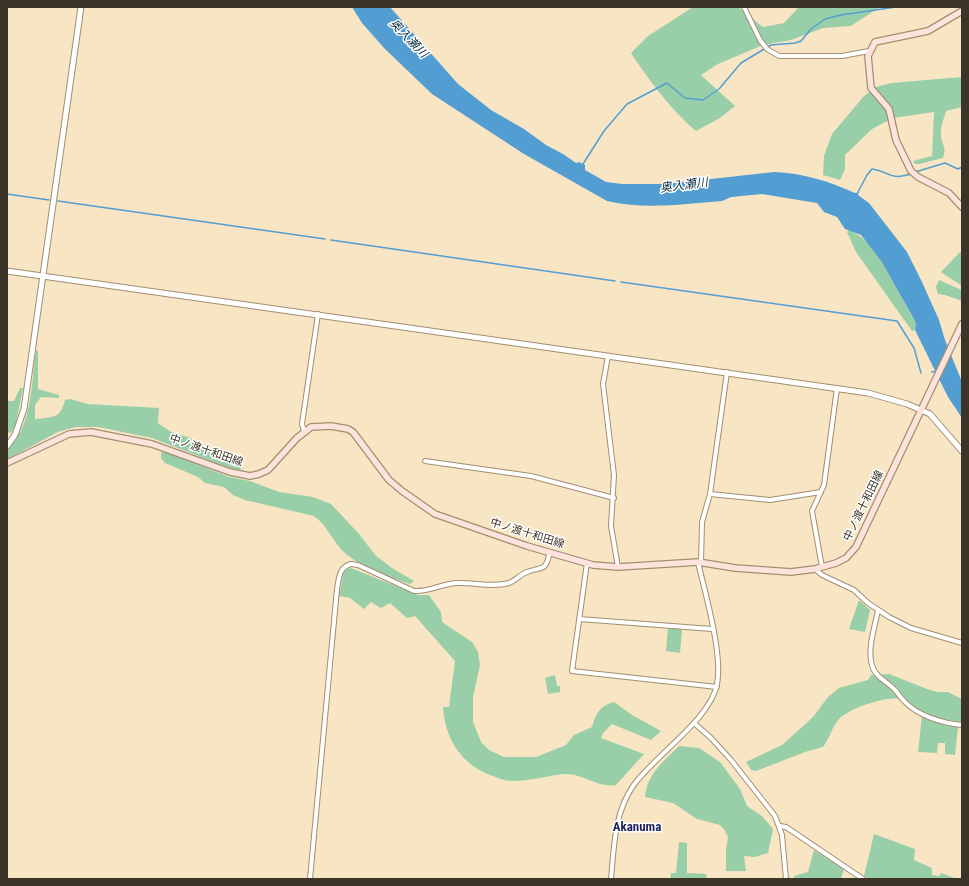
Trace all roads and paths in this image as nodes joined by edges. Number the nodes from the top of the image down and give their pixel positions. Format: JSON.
{"nodes":[{"id":1,"x":81,"y":7,"type":"edge"},
{"id":2,"x":744,"y":7,"type":"edge"},
{"id":3,"x":962,"y":11,"type":"edge"},
{"id":4,"x":869,"y":51,"type":"junction"},
{"id":5,"x":962,"y":207,"type":"edge"},
{"id":6,"x":7,"y":271,"type":"edge"},
{"id":7,"x":43,"y":276,"type":"junction"},
{"id":8,"x":318,"y":314,"type":"junction"},
{"id":9,"x":962,"y":324,"type":"edge"},
{"id":10,"x":608,"y":356,"type":"junction"},
{"id":11,"x":727,"y":372,"type":"junction"},
{"id":12,"x":837,"y":388,"type":"junction"},
{"id":13,"x":921,"y":409,"type":"junction"},
{"id":14,"x":304,"y":431,"type":"junction"},
{"id":15,"x":7,"y":446,"type":"edge"},
{"id":16,"x":962,"y":451,"type":"edge"},
{"id":17,"x":426,"y":461,"type":"dead end"},
{"id":18,"x":7,"y":463,"type":"edge"},
{"id":19,"x":821,"y":492,"type":"junction"},
{"id":20,"x":710,"y":494,"type":"junction"},
{"id":21,"x":614,"y":498,"type":"junction"},
{"id":22,"x":550,"y":552,"type":"junction"},
{"id":23,"x":700,"y":562,"type":"junction"},
{"id":24,"x":587,"y":563,"type":"junction"},
{"id":25,"x":618,"y":567,"type":"junction"},
{"id":26,"x":822,"y":567,"type":"junction"},
{"id":27,"x":815,"y":569,"type":"junction"},
{"id":28,"x":878,"y":610,"type":"junction"},
{"id":29,"x":579,"y":619,"type":"junction"},
{"id":30,"x":712,"y":629,"type":"junction"},
{"id":31,"x":962,"y":644,"type":"edge"},
{"id":32,"x":717,"y":687,"type":"junction"},
{"id":33,"x":694,"y":723,"type":"junction"},
{"id":34,"x":962,"y":725,"type":"edge"},
{"id":35,"x":780,"y":826,"type":"junction"},
{"id":36,"x":310,"y":879,"type":"edge"},
{"id":37,"x":611,"y":879,"type":"edge"},
{"id":38,"x":786,"y":879,"type":"edge"},
{"id":39,"x":864,"y":879,"type":"edge"}],
"edges":[{"from":1,"to":7,"type":"street"},
{"from":2,"to":4,"type":"street"},
{"from":3,"to":4,"type":"main road"},
{"from":4,"to":5,"type":"main road"},
{"from":6,"to":7,"type":"street"},
{"from":7,"to":8,"type":"street"},
{"from":7,"to":15,"type":"street"},
{"from":8,"to":10,"type":"street"},
{"from":8,"to":14,"type":"street"},
{"from":9,"to":13,"type":"main road","name":"中ノ渡十和田線"},
{"from":10,"to":11,"type":"street"},
{"from":10,"to":21,"type":"street"},
{"from":11,"to":12,"type":"street"},
{"from":11,"to":20,"type":"street"},
{"from":12,"to":13,"type":"street"},
{"from":12,"to":19,"type":"street"},
{"from":13,"to":16,"type":"street"},
{"from":13,"to":26,"type":"main road","name":"中ノ渡十和田線"},
{"from":14,"to":18,"type":"main road","name":"中ノ渡十和田線"},
{"from":14,"to":22,"type":"main road","name":"中ノ渡十和田線"},
{"from":17,"to":21,"type":"street"},
{"from":19,"to":20,"type":"street"},
{"from":19,"to":26,"type":"street"},
{"from":20,"to":23,"type":"street"},
{"from":21,"to":25,"type":"street"},
{"from":22,"to":24,"type":"main road","name":"中ノ渡十和田線"},
{"from":22,"to":36,"type":"street"},
{"from":23,"to":25,"type":"main road","name":"中ノ渡十和田線"},
{"from":23,"to":27,"type":"main road","name":"中ノ渡十和田線"},
{"from":23,"to":30,"type":"street"},
{"from":24,"to":25,"type":"main road","name":"中ノ渡十和田線"},
{"from":24,"to":29,"type":"street"},
{"from":26,"to":27,"type":"main road","name":"中ノ渡十和田線"},
{"from":27,"to":28,"type":"street"},
{"from":28,"to":31,"type":"street"},
{"from":28,"to":34,"type":"street"},
{"from":29,"to":30,"type":"street"},
{"from":29,"to":32,"type":"street"},
{"from":30,"to":32,"type":"street"},
{"from":32,"to":33,"type":"street"},
{"from":33,"to":35,"type":"street"},
{"from":33,"to":37,"type":"street"},
{"from":35,"to":38,"type":"street"},
{"from":35,"to":39,"type":"street"}]}
